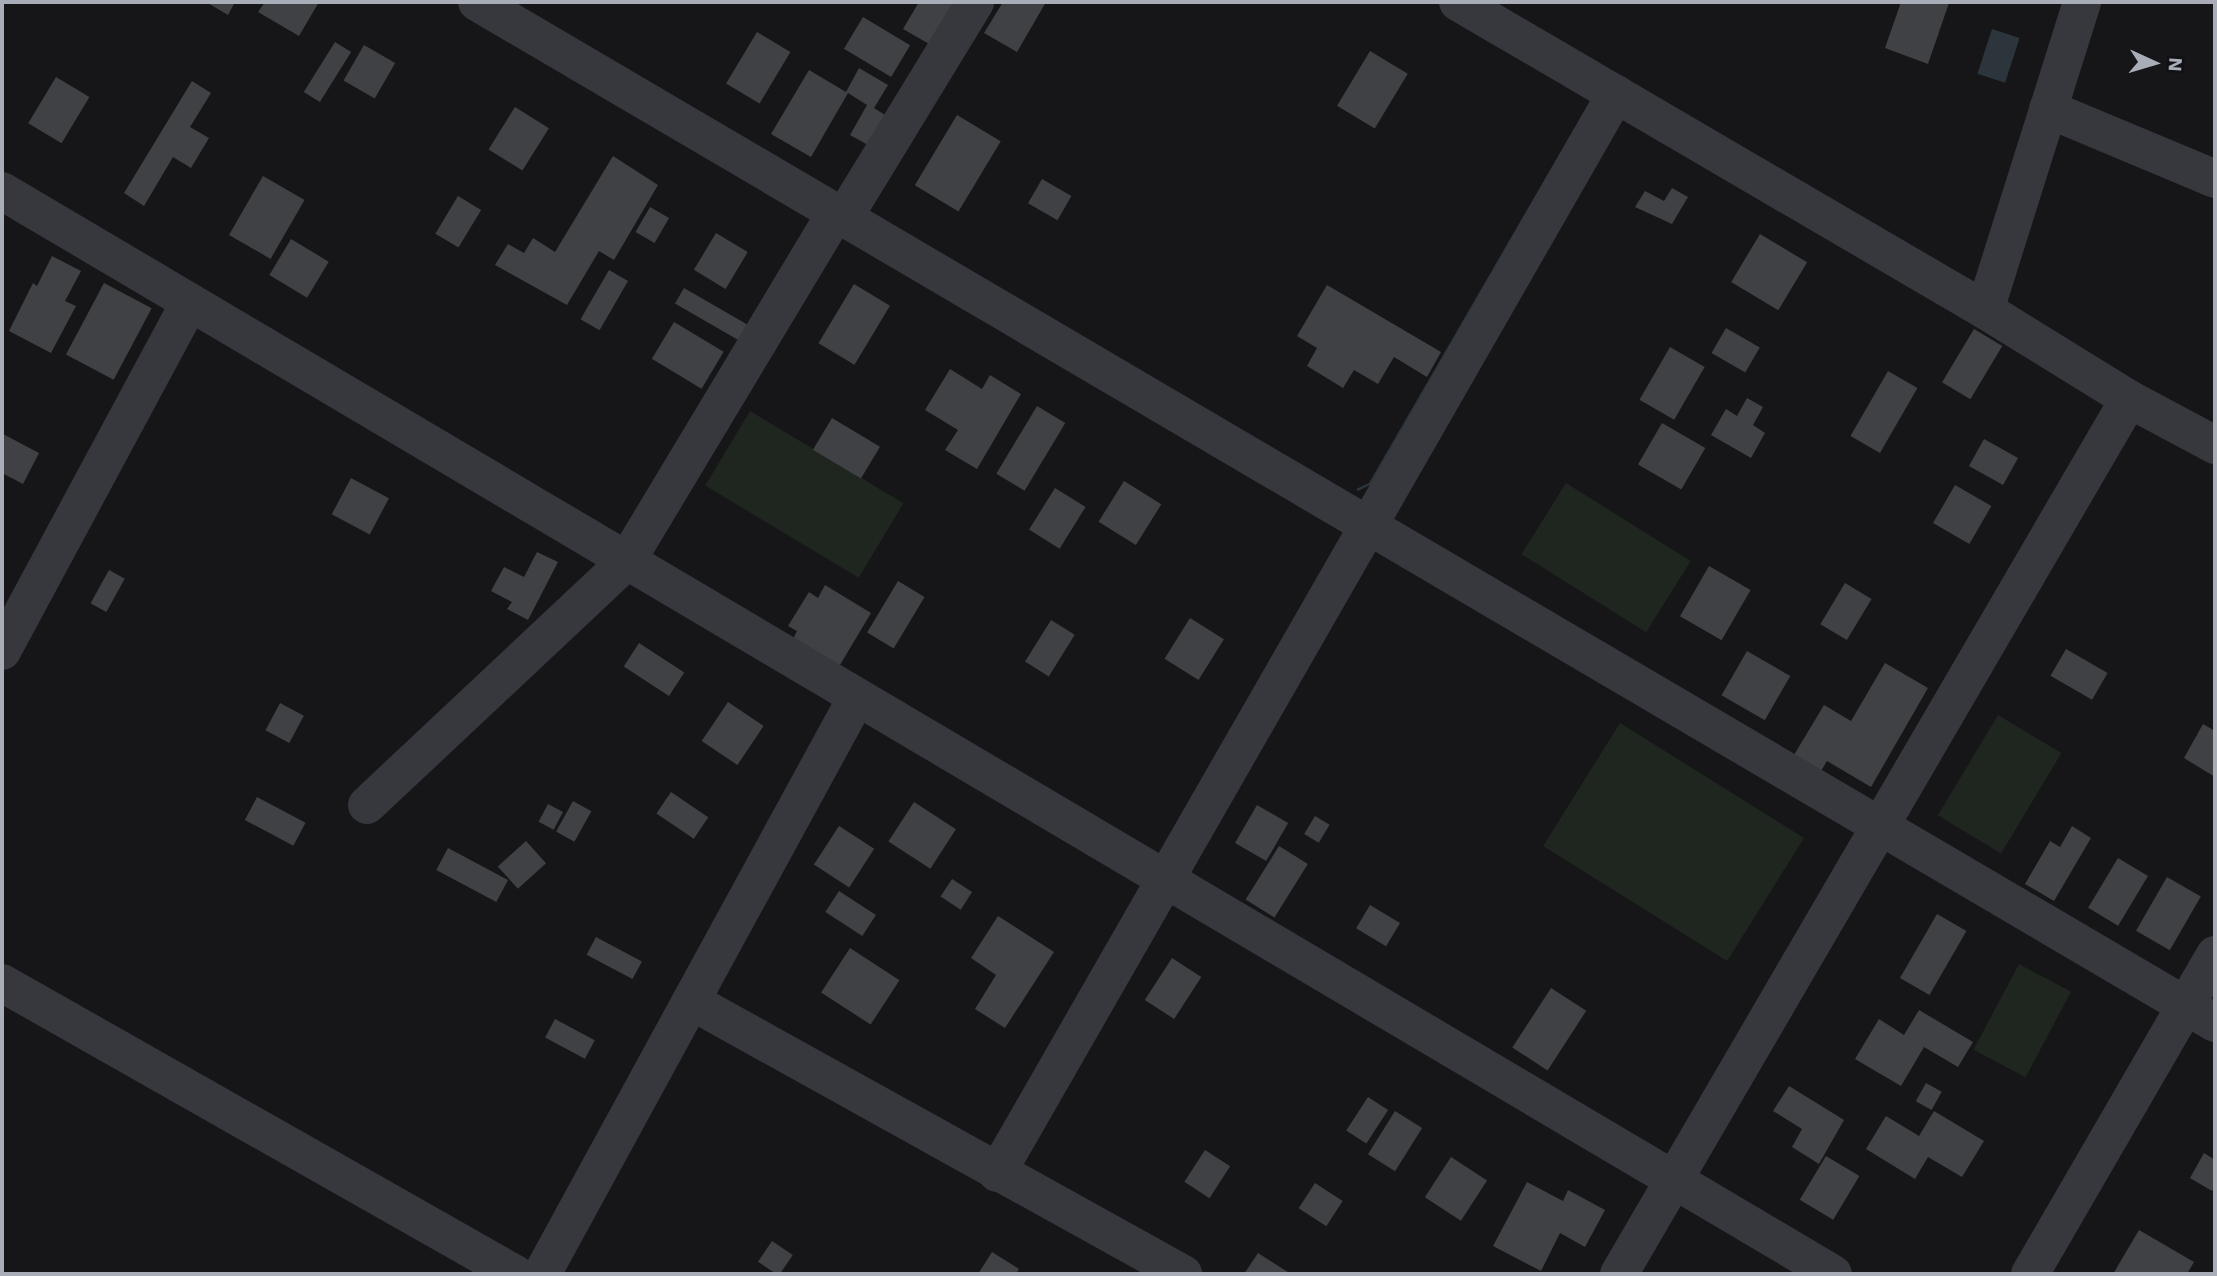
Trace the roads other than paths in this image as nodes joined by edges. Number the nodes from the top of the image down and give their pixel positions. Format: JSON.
{"nodes":[{"id":1,"x":477,"y":2,"type":"edge"},
{"id":2,"x":975,"y":2,"type":"edge"},
{"id":3,"x":1458,"y":2,"type":"edge"},
{"id":4,"x":2082,"y":2,"type":"edge"},
{"id":5,"x":1616,"y":93,"type":"junction"},
{"id":6,"x":2048,"y":109,"type":"junction"},
{"id":7,"x":2215,"y":179,"type":"edge"},
{"id":8,"x":2,"y":191,"type":"edge"},
{"id":9,"x":840,"y":215,"type":"junction"},
{"id":10,"x":190,"y":302,"type":"junction"},
{"id":11,"x":1985,"y":310,"type":"junction"},
{"id":12,"x":2129,"y":400,"type":"junction"},
{"id":13,"x":2215,"y":445,"type":"edge"},
{"id":14,"x":1368,"y":525,"type":"junction"},
{"id":15,"x":626,"y":562,"type":"junction"},
{"id":16,"x":2,"y":651,"type":"edge"},
{"id":17,"x":857,"y":697,"type":"junction"},
{"id":18,"x":367,"y":805,"type":"dead end"},
{"id":19,"x":1880,"y":826,"type":"junction"},
{"id":20,"x":1165,"y":878,"type":"junction"},
{"id":21,"x":2215,"y":955,"type":"edge"},
{"id":22,"x":2,"y":983,"type":"edge"},
{"id":23,"x":691,"y":1001,"type":"junction"},
{"id":24,"x":2200,"y":1014,"type":"edge"},
{"id":25,"x":997,"y":1173,"type":"junction"},
{"id":26,"x":1672,"y":1179,"type":"junction"},
{"id":27,"x":515,"y":1274,"type":"edge"},
{"id":28,"x":542,"y":1274,"type":"edge"},
{"id":29,"x":1182,"y":1274,"type":"edge"},
{"id":30,"x":1619,"y":1274,"type":"edge"},
{"id":31,"x":1833,"y":1274,"type":"edge"},
{"id":32,"x":2030,"y":1274,"type":"edge"}],
"edges":[{"from":1,"to":9,"type":"street"},
{"from":2,"to":9,"type":"street"},
{"from":3,"to":5,"type":"street"},
{"from":4,"to":6,"type":"street"},
{"from":5,"to":11,"type":"street"},
{"from":5,"to":14,"type":"street"},
{"from":6,"to":7,"type":"street"},
{"from":6,"to":11,"type":"street"},
{"from":8,"to":10,"type":"street"},
{"from":9,"to":14,"type":"street"},
{"from":9,"to":15,"type":"street"},
{"from":10,"to":15,"type":"street"},
{"from":10,"to":16,"type":"street"},
{"from":11,"to":12,"type":"street"},
{"from":12,"to":13,"type":"street"},
{"from":12,"to":19,"type":"street"},
{"from":14,"to":19,"type":"street"},
{"from":14,"to":20,"type":"street"},
{"from":15,"to":17,"type":"street"},
{"from":15,"to":18,"type":"street"},
{"from":17,"to":20,"type":"street"},
{"from":17,"to":23,"type":"street"},
{"from":19,"to":24,"type":"street"},
{"from":19,"to":26,"type":"street"},
{"from":20,"to":25,"type":"street"},
{"from":20,"to":26,"type":"street"},
{"from":21,"to":24,"type":"street"},
{"from":22,"to":27,"type":"street"},
{"from":23,"to":25,"type":"street"},
{"from":23,"to":28,"type":"street"},
{"from":24,"to":32,"type":"street"},
{"from":25,"to":29,"type":"street"},
{"from":26,"to":30,"type":"street"},
{"from":26,"to":31,"type":"street"}]}
